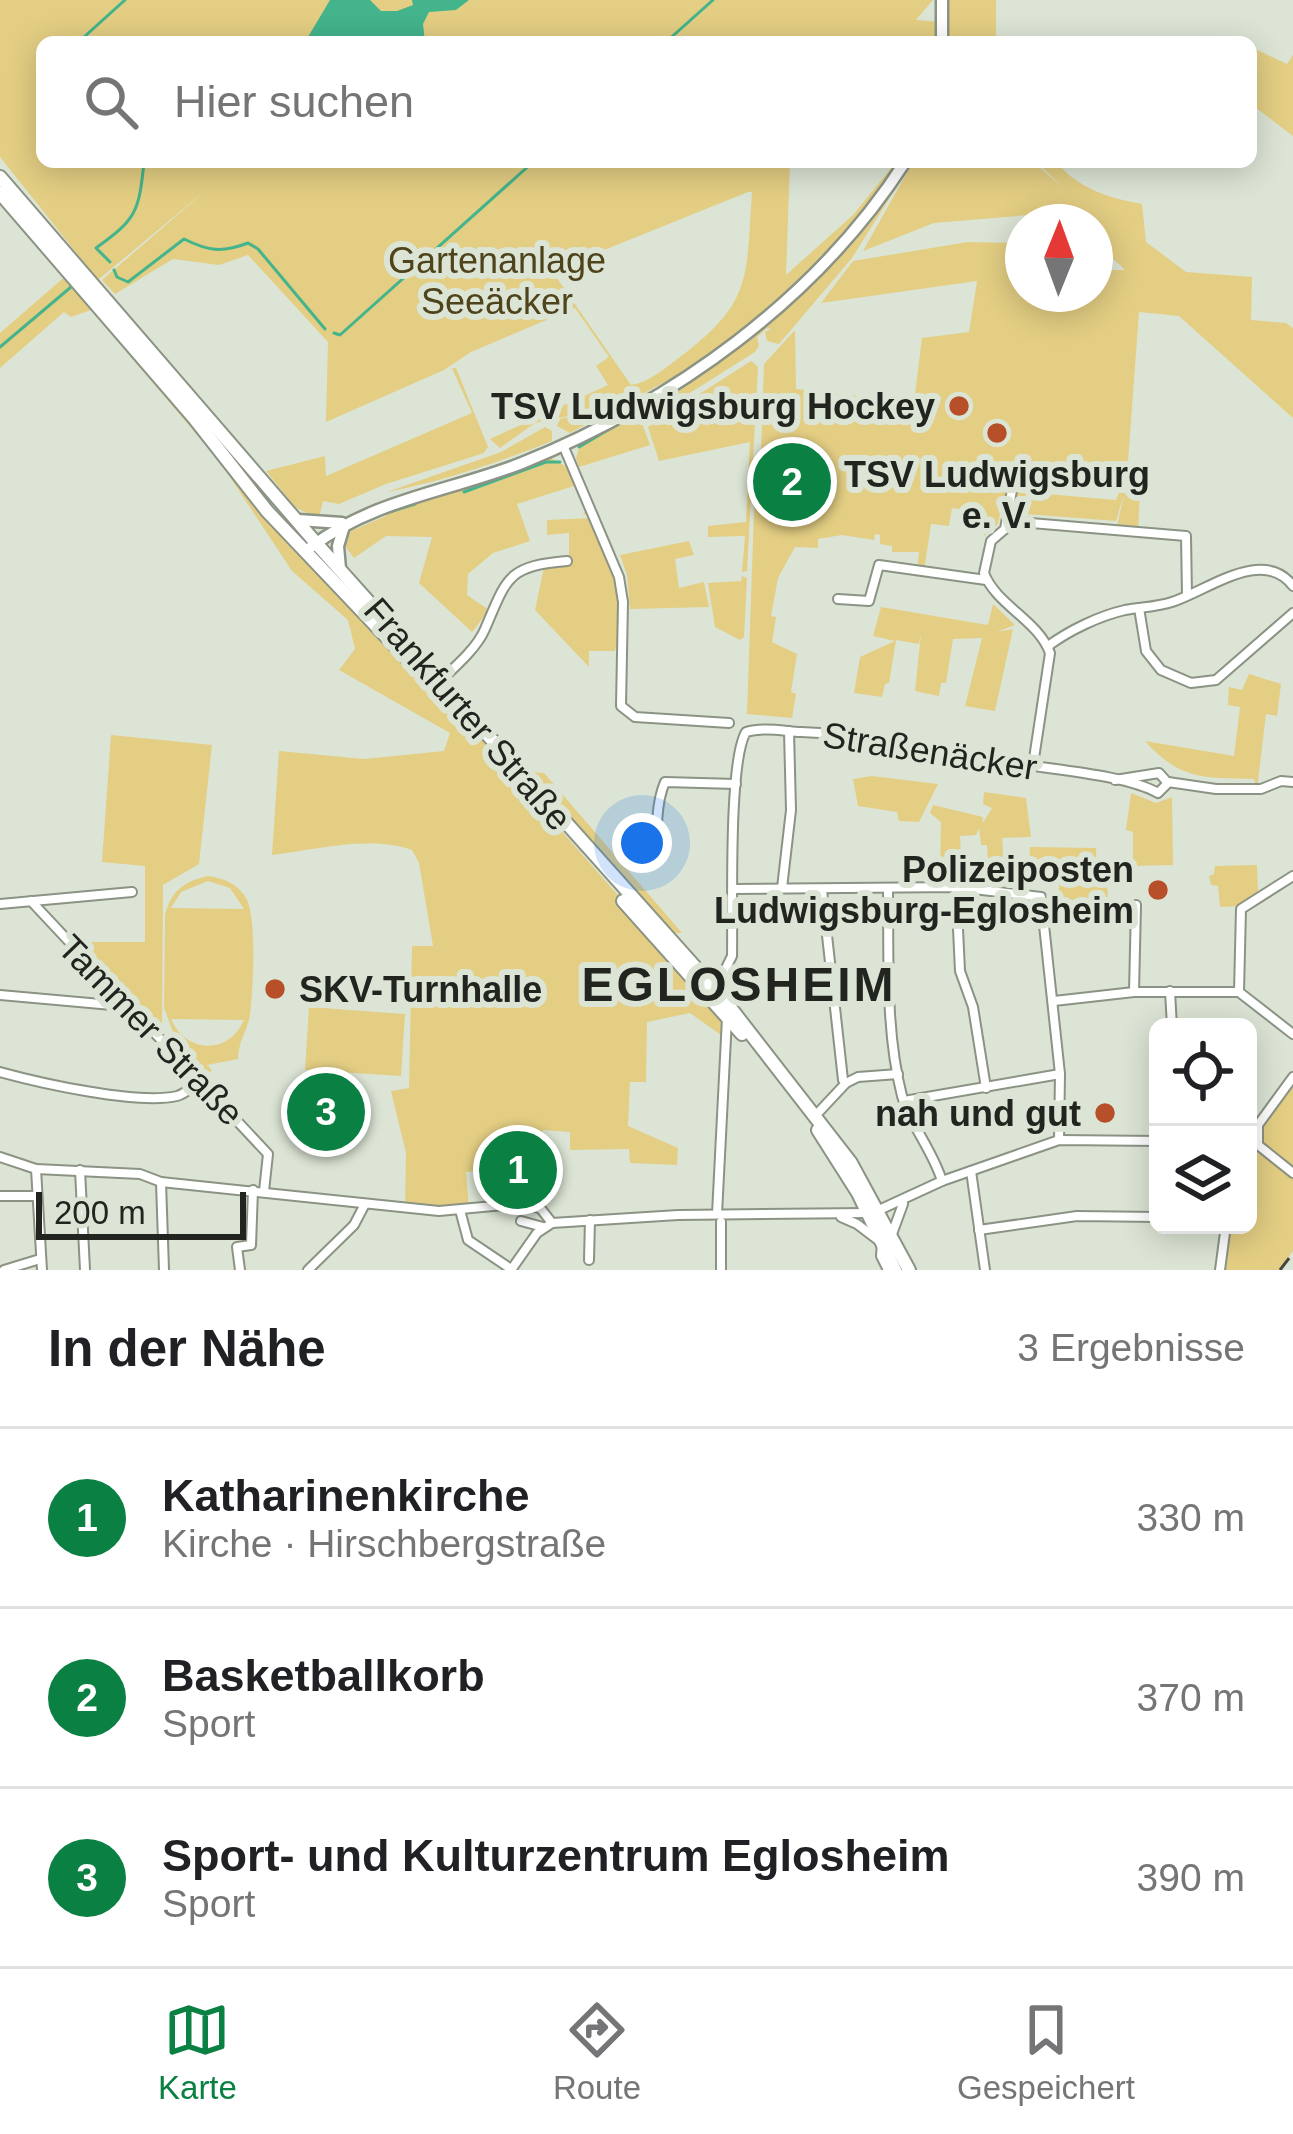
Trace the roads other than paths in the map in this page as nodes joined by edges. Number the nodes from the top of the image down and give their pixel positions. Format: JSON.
{"nodes":[{"id":1,"x":943,"y":0,"type":"edge"},
{"id":2,"x":942,"y":36,"type":"edge"},
{"id":3,"x":901,"y":168,"type":"edge"},
{"id":4,"x":0,"y":177,"type":"edge"},
{"id":5,"x":0,"y":193,"type":"edge"},
{"id":6,"x":562,"y":445,"type":"junction"},
{"id":7,"x":1014,"y":479,"type":"dead end"},
{"id":8,"x":298,"y":520,"type":"junction"},
{"id":9,"x":1007,"y":521,"type":"junction"},
{"id":10,"x":345,"y":523,"type":"junction"},
{"id":11,"x":316,"y":543,"type":"junction"},
{"id":12,"x":304,"y":553,"type":"junction"},
{"id":13,"x":567,"y":561,"type":"dead end"},
{"id":14,"x":340,"y":568,"type":"junction"},
{"id":15,"x":986,"y":580,"type":"junction"},
{"id":16,"x":1293,"y":586,"type":"edge"},
{"id":17,"x":1186,"y":595,"type":"junction"},
{"id":18,"x":838,"y":599,"type":"dead end"},
{"id":19,"x":1138,"y":608,"type":"junction"},
{"id":20,"x":1293,"y":613,"type":"edge"},
{"id":21,"x":1048,"y":646,"type":"junction"},
{"id":22,"x":438,"y":682,"type":"junction"},
{"id":23,"x":729,"y":723,"type":"dead end"},
{"id":24,"x":789,"y":731,"type":"junction"},
{"id":25,"x":1033,"y":765,"type":"junction"},
{"id":26,"x":1155,"y":774,"type":"junction"},
{"id":27,"x":1115,"y":780,"type":"junction"},
{"id":28,"x":1168,"y":782,"type":"junction"},
{"id":29,"x":1293,"y":782,"type":"edge"},
{"id":30,"x":736,"y":784,"type":"junction"},
{"id":31,"x":1149,"y":785,"type":"junction"},
{"id":32,"x":658,"y":845,"type":"dead end"},
{"id":33,"x":1293,"y":876,"type":"edge"},
{"id":34,"x":956,"y":887,"type":"junction"},
{"id":35,"x":782,"y":888,"type":"junction"},
{"id":36,"x":888,"y":888,"type":"junction"},
{"id":37,"x":733,"y":889,"type":"junction"},
{"id":38,"x":822,"y":890,"type":"junction"},
{"id":39,"x":132,"y":892,"type":"dead end"},
{"id":40,"x":31,"y":901,"type":"junction"},
{"id":41,"x":0,"y":904,"type":"edge"},
{"id":42,"x":1136,"y":905,"type":"dead end"},
{"id":43,"x":708,"y":990,"type":"junction"},
{"id":44,"x":1170,"y":991,"type":"junction"},
{"id":45,"x":1134,"y":992,"type":"junction"},
{"id":46,"x":1239,"y":992,"type":"junction"},
{"id":47,"x":0,"y":995,"type":"edge"},
{"id":48,"x":121,"y":997,"type":"junction"},
{"id":49,"x":1054,"y":1001,"type":"junction"},
{"id":50,"x":727,"y":1018,"type":"junction"},
{"id":51,"x":1172,"y":1018,"type":"edge"},
{"id":52,"x":1293,"y":1034,"type":"edge"},
{"id":53,"x":0,"y":1072,"type":"edge"},
{"id":54,"x":898,"y":1074,"type":"junction"},
{"id":55,"x":1060,"y":1074,"type":"junction"},
{"id":56,"x":1293,"y":1077,"type":"edge"},
{"id":57,"x":200,"y":1081,"type":"junction"},
{"id":58,"x":846,"y":1083,"type":"junction"},
{"id":59,"x":986,"y":1088,"type":"junction"},
{"id":60,"x":904,"y":1100,"type":"junction"},
{"id":61,"x":816,"y":1115,"type":"junction"},
{"id":62,"x":1257,"y":1129,"type":"edge"},
{"id":63,"x":1059,"y":1140,"type":"junction"},
{"id":64,"x":1149,"y":1141,"type":"edge"},
{"id":65,"x":1257,"y":1149,"type":"edge"},
{"id":66,"x":0,"y":1156,"type":"edge"},
{"id":67,"x":36,"y":1168,"type":"junction"},
{"id":68,"x":80,"y":1169,"type":"junction"},
{"id":69,"x":971,"y":1171,"type":"junction"},
{"id":70,"x":1293,"y":1173,"type":"edge"},
{"id":71,"x":943,"y":1181,"type":"junction"},
{"id":72,"x":161,"y":1182,"type":"junction"},
{"id":73,"x":259,"y":1190,"type":"junction"},
{"id":74,"x":0,"y":1196,"type":"edge"},
{"id":75,"x":36,"y":1196,"type":"junction"},
{"id":76,"x":905,"y":1200,"type":"junction"},
{"id":77,"x":364,"y":1204,"type":"junction"},
{"id":78,"x":460,"y":1210,"type":"junction"},
{"id":79,"x":873,"y":1212,"type":"junction"},
{"id":80,"x":834,"y":1215,"type":"junction"},
{"id":81,"x":1149,"y":1217,"type":"edge"},
{"id":82,"x":719,"y":1218,"type":"junction"},
{"id":83,"x":590,"y":1220,"type":"junction"},
{"id":84,"x":521,"y":1221,"type":"dead end"},
{"id":85,"x":547,"y":1225,"type":"junction"},
{"id":86,"x":979,"y":1230,"type":"junction"},
{"id":87,"x":1225,"y":1234,"type":"edge"},
{"id":88,"x":887,"y":1239,"type":"junction"},
{"id":89,"x":589,"y":1260,"type":"dead end"},
{"id":90,"x":41,"y":1265,"type":"edge"},
{"id":91,"x":511,"y":1269,"type":"edge"},
{"id":92,"x":4,"y":1270,"type":"edge"},
{"id":93,"x":85,"y":1270,"type":"edge"},
{"id":94,"x":164,"y":1270,"type":"edge"},
{"id":95,"x":239,"y":1270,"type":"edge"},
{"id":96,"x":308,"y":1270,"type":"edge"},
{"id":97,"x":721,"y":1270,"type":"edge"},
{"id":98,"x":892,"y":1270,"type":"edge"},
{"id":99,"x":909,"y":1270,"type":"edge"},
{"id":100,"x":985,"y":1270,"type":"edge"},
{"id":101,"x":1220,"y":1270,"type":"edge"}],
"edges":[{"from":1,"to":2,"type":"main road"},
{"from":3,"to":6,"type":"main road"},
{"from":4,"to":8,"type":"main road","name":"Frankfurter Straße"},
{"from":5,"to":12,"type":"main road","name":"Frankfurter Straße"},
{"from":6,"to":10,"type":"main road"},
{"from":6,"to":23,"type":"street"},
{"from":7,"to":9,"type":"street"},
{"from":8,"to":10,"type":"main road"},
{"from":8,"to":11,"type":"main road","name":"Frankfurter Straße"},
{"from":9,"to":15,"type":"street"},
{"from":9,"to":17,"type":"street"},
{"from":10,"to":11,"type":"main road"},
{"from":10,"to":14,"type":"main road"},
{"from":11,"to":12,"type":"main road"},
{"from":11,"to":14,"type":"main road","name":"Frankfurter Straße"},
{"from":12,"to":22,"type":"main road","name":"Frankfurter Straße"},
{"from":13,"to":22,"type":"street"},
{"from":14,"to":22,"type":"main road","name":"Frankfurter Straße"},
{"from":15,"to":18,"type":"street"},
{"from":15,"to":21,"type":"street"},
{"from":16,"to":17,"type":"street"},
{"from":17,"to":19,"type":"street"},
{"from":19,"to":20,"type":"street"},
{"from":19,"to":21,"type":"street"},
{"from":21,"to":25,"type":"street"},
{"from":22,"to":43,"type":"main road","name":"Frankfurter Straße"},
{"from":24,"to":25,"type":"street","name":"Straßenäcker"},
{"from":24,"to":30,"type":"street","name":"Straßenäcker"},
{"from":24,"to":35,"type":"street"},
{"from":25,"to":27,"type":"street","name":"Straßenäcker"},
{"from":26,"to":27,"type":"street","name":"Straßenäcker"},
{"from":26,"to":28,"type":"street","name":"Straßenäcker"},
{"from":26,"to":31,"type":"street"},
{"from":27,"to":31,"type":"street","name":"Straßenäcker"},
{"from":28,"to":29,"type":"street","name":"Straßenäcker"},
{"from":28,"to":31,"type":"street","name":"Straßenäcker"},
{"from":30,"to":32,"type":"street"},
{"from":30,"to":37,"type":"street"},
{"from":33,"to":46,"type":"street"},
{"from":34,"to":36,"type":"street"},
{"from":34,"to":49,"type":"street"},
{"from":34,"to":59,"type":"street"},
{"from":35,"to":37,"type":"street"},
{"from":35,"to":38,"type":"street"},
{"from":36,"to":38,"type":"street"},
{"from":36,"to":54,"type":"street"},
{"from":37,"to":43,"type":"street"},
{"from":38,"to":58,"type":"street"},
{"from":39,"to":40,"type":"street"},
{"from":40,"to":41,"type":"street","name":"Tammer Straße"},
{"from":40,"to":48,"type":"street","name":"Tammer Straße"},
{"from":42,"to":45,"type":"street"},
{"from":43,"to":50,"type":"main road","name":"Frankfurter Straße"},
{"from":43,"to":61,"type":"main road","name":"Frankfurter Straße"},
{"from":44,"to":45,"type":"street"},
{"from":44,"to":46,"type":"street"},
{"from":44,"to":51,"type":"street"},
{"from":45,"to":49,"type":"street"},
{"from":46,"to":52,"type":"street"},
{"from":47,"to":48,"type":"street"},
{"from":48,"to":57,"type":"street","name":"Tammer Straße"},
{"from":49,"to":55,"type":"street"},
{"from":50,"to":79,"type":"main road","name":"Frankfurter Straße"},
{"from":50,"to":82,"type":"street"},
{"from":53,"to":57,"type":"street"},
{"from":54,"to":58,"type":"street"},
{"from":54,"to":60,"type":"street"},
{"from":55,"to":59,"type":"street"},
{"from":55,"to":63,"type":"street"},
{"from":56,"to":62,"type":"street"},
{"from":57,"to":73,"type":"street","name":"Tammer Straße"},
{"from":58,"to":61,"type":"street"},
{"from":59,"to":60,"type":"street"},
{"from":60,"to":71,"type":"street"},
{"from":61,"to":79,"type":"main road","name":"Frankfurter Straße"},
{"from":63,"to":64,"type":"street"},
{"from":63,"to":69,"type":"street"},
{"from":65,"to":70,"type":"street"},
{"from":66,"to":67,"type":"street"},
{"from":67,"to":68,"type":"street"},
{"from":67,"to":75,"type":"street"},
{"from":68,"to":72,"type":"street"},
{"from":68,"to":93,"type":"street"},
{"from":69,"to":71,"type":"street"},
{"from":69,"to":86,"type":"street"},
{"from":71,"to":76,"type":"street"},
{"from":72,"to":73,"type":"street"},
{"from":72,"to":94,"type":"street"},
{"from":73,"to":77,"type":"street"},
{"from":73,"to":95,"type":"street"},
{"from":74,"to":75,"type":"street"},
{"from":75,"to":90,"type":"street"},
{"from":76,"to":79,"type":"street"},
{"from":76,"to":88,"type":"street"},
{"from":77,"to":78,"type":"street"},
{"from":77,"to":96,"type":"street"},
{"from":78,"to":85,"type":"street"},
{"from":78,"to":91,"type":"street"},
{"from":79,"to":80,"type":"street"},
{"from":79,"to":88,"type":"main road","name":"Frankfurter Straße"},
{"from":80,"to":82,"type":"street"},
{"from":80,"to":88,"type":"street"},
{"from":81,"to":86,"type":"street"},
{"from":82,"to":83,"type":"street"},
{"from":82,"to":97,"type":"street"},
{"from":83,"to":85,"type":"street"},
{"from":83,"to":89,"type":"street"},
{"from":84,"to":85,"type":"street"},
{"from":85,"to":91,"type":"street"},
{"from":86,"to":100,"type":"street"},
{"from":87,"to":101,"type":"street"},
{"from":88,"to":98,"type":"main road","name":"Frankfurter Straße"},
{"from":88,"to":99,"type":"main road","name":"Frankfurter Straße"},
{"from":90,"to":92,"type":"street"}]}
